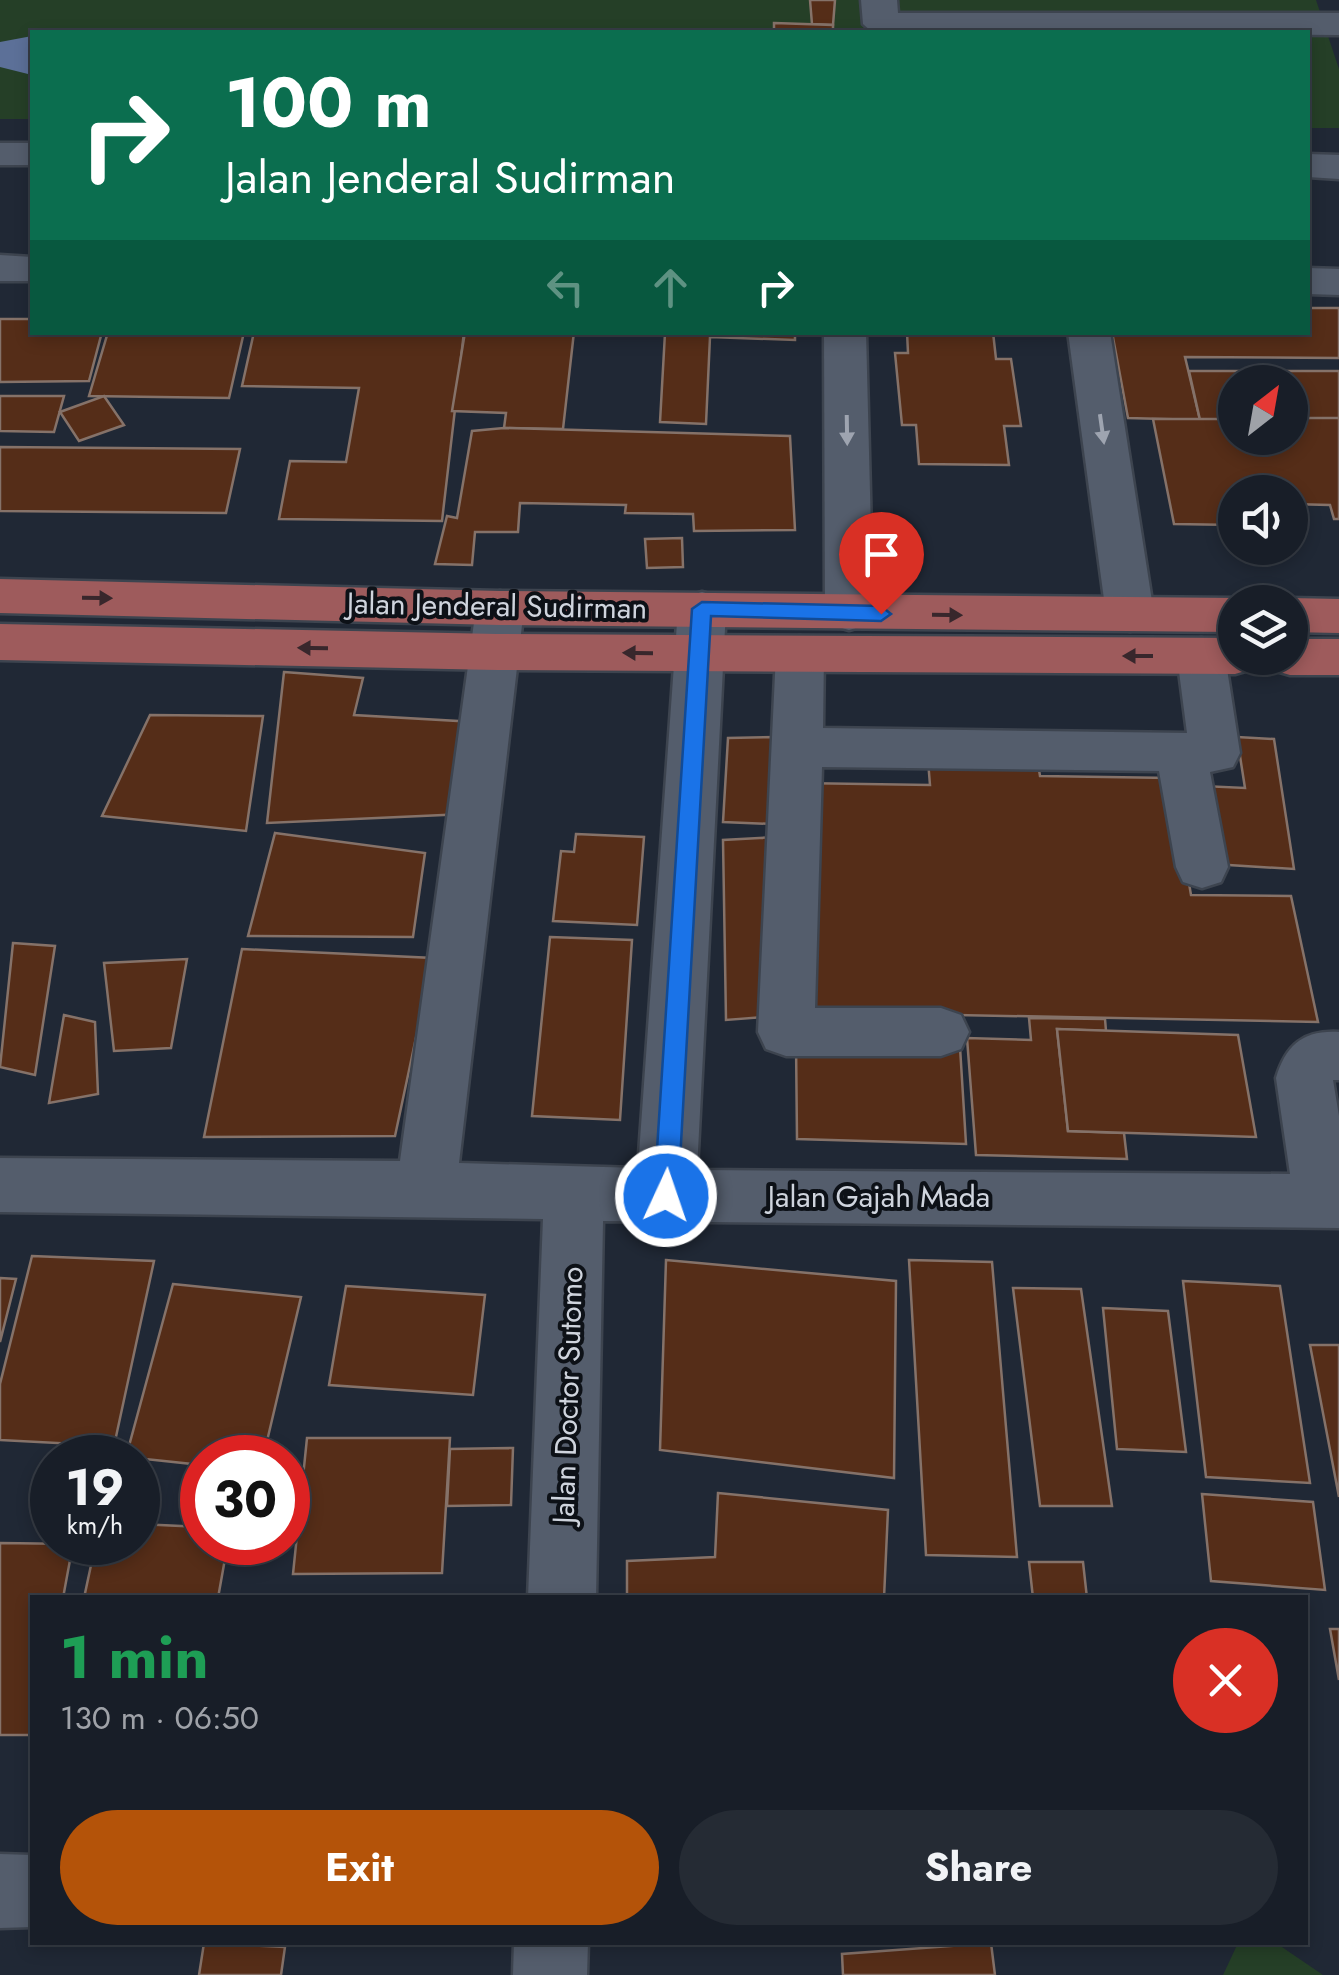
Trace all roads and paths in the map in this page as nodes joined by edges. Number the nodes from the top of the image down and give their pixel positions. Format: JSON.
{"nodes":[{"id":1,"x":879,"y":0,"type":"edge"},
{"id":2,"x":1217,"y":23,"type":"edge"},
{"id":3,"x":1339,"y":24,"type":"edge"},
{"id":4,"x":1106,"y":28,"type":"edge"},
{"id":5,"x":0,"y":154,"type":"edge"},
{"id":6,"x":30,"y":154,"type":"edge"},
{"id":7,"x":1310,"y":166,"type":"edge"},
{"id":8,"x":1339,"y":166,"type":"edge"},
{"id":9,"x":1310,"y":203,"type":"edge"},
{"id":10,"x":1339,"y":204,"type":"edge"},
{"id":11,"x":1310,"y":281,"type":"edge"},
{"id":12,"x":1339,"y":282,"type":"edge"},
{"id":13,"x":845,"y":335,"type":"edge"},
{"id":14,"x":1089,"y":335,"type":"edge"},
{"id":15,"x":0,"y":596,"type":"edge"},
{"id":16,"x":849,"y":613,"type":"junction"},
{"id":17,"x":1130,"y":614,"type":"junction"},
{"id":18,"x":1218,"y":615,"type":"edge"},
{"id":19,"x":498,"y":630,"type":"junction"},
{"id":20,"x":699,"y":631,"type":"junction"},
{"id":21,"x":0,"y":642,"type":"edge"},
{"id":22,"x":800,"y":654,"type":"junction"},
{"id":23,"x":1218,"y":656,"type":"edge"},
{"id":24,"x":797,"y":747,"type":"junction"},
{"id":25,"x":1181,"y":752,"type":"junction"},
{"id":26,"x":1202,"y":866,"type":"dead end"},
{"id":27,"x":941,"y":1032,"type":"dead end"},
{"id":28,"x":1339,"y":1056,"type":"edge"},
{"id":29,"x":0,"y":1185,"type":"edge"},
{"id":30,"x":426,"y":1188,"type":"junction"},
{"id":31,"x":574,"y":1193,"type":"junction"},
{"id":32,"x":666,"y":1196,"type":"junction"},
{"id":33,"x":1332,"y":1200,"type":"edge"},
{"id":34,"x":562,"y":1595,"type":"edge"},
{"id":35,"x":0,"y":1891,"type":"edge"},
{"id":36,"x":30,"y":1891,"type":"edge"},
{"id":37,"x":551,"y":1945,"type":"edge"},
{"id":38,"x":550,"y":1975,"type":"edge"}],
"edges":[{"from":1,"to":4,"type":"street"},
{"from":2,"to":3,"type":"street"},
{"from":2,"to":4,"type":"street"},
{"from":5,"to":6,"type":"street"},
{"from":7,"to":8,"type":"street"},
{"from":9,"to":10,"type":"street"},
{"from":11,"to":12,"type":"street"},
{"from":13,"to":16,"type":"street","one_way":true},
{"from":14,"to":17,"type":"street","one_way":true},
{"from":15,"to":19,"type":"main road","name":"Jalan Jenderal Sudirman","one_way":true},
{"from":16,"to":17,"type":"main road","name":"Jalan Jenderal Sudirman","one_way":true},
{"from":16,"to":20,"type":"main road","name":"Jalan Jenderal Sudirman"},
{"from":17,"to":18,"type":"main road","name":"Jalan Jenderal Sudirman"},
{"from":19,"to":20,"type":"main road","name":"Jalan Jenderal Sudirman"},
{"from":19,"to":21,"type":"main road","name":"Jalan Jenderal Sudirman","one_way":true},
{"from":19,"to":30,"type":"street"},
{"from":20,"to":22,"type":"main road","name":"Jalan Jenderal Sudirman"},
{"from":20,"to":32,"type":"street"},
{"from":23,"to":22,"type":"main road","name":"Jalan Jenderal Sudirman","one_way":true},
{"from":22,"to":24,"type":"street"},
{"from":23,"to":25,"type":"street"},
{"from":24,"to":25,"type":"street"},
{"from":24,"to":27,"type":"street"},
{"from":25,"to":26,"type":"street"},
{"from":28,"to":33,"type":"street"},
{"from":29,"to":30,"type":"street","name":"Jalan Gajah Mada"},
{"from":30,"to":31,"type":"street","name":"Jalan Gajah Mada"},
{"from":31,"to":32,"type":"street","name":"Jalan Gajah Mada"},
{"from":31,"to":34,"type":"street","name":"Jalan Doctor Sutomo"},
{"from":32,"to":33,"type":"street","name":"Jalan Gajah Mada"},
{"from":35,"to":36,"type":"street"},
{"from":37,"to":38,"type":"street"}]}
